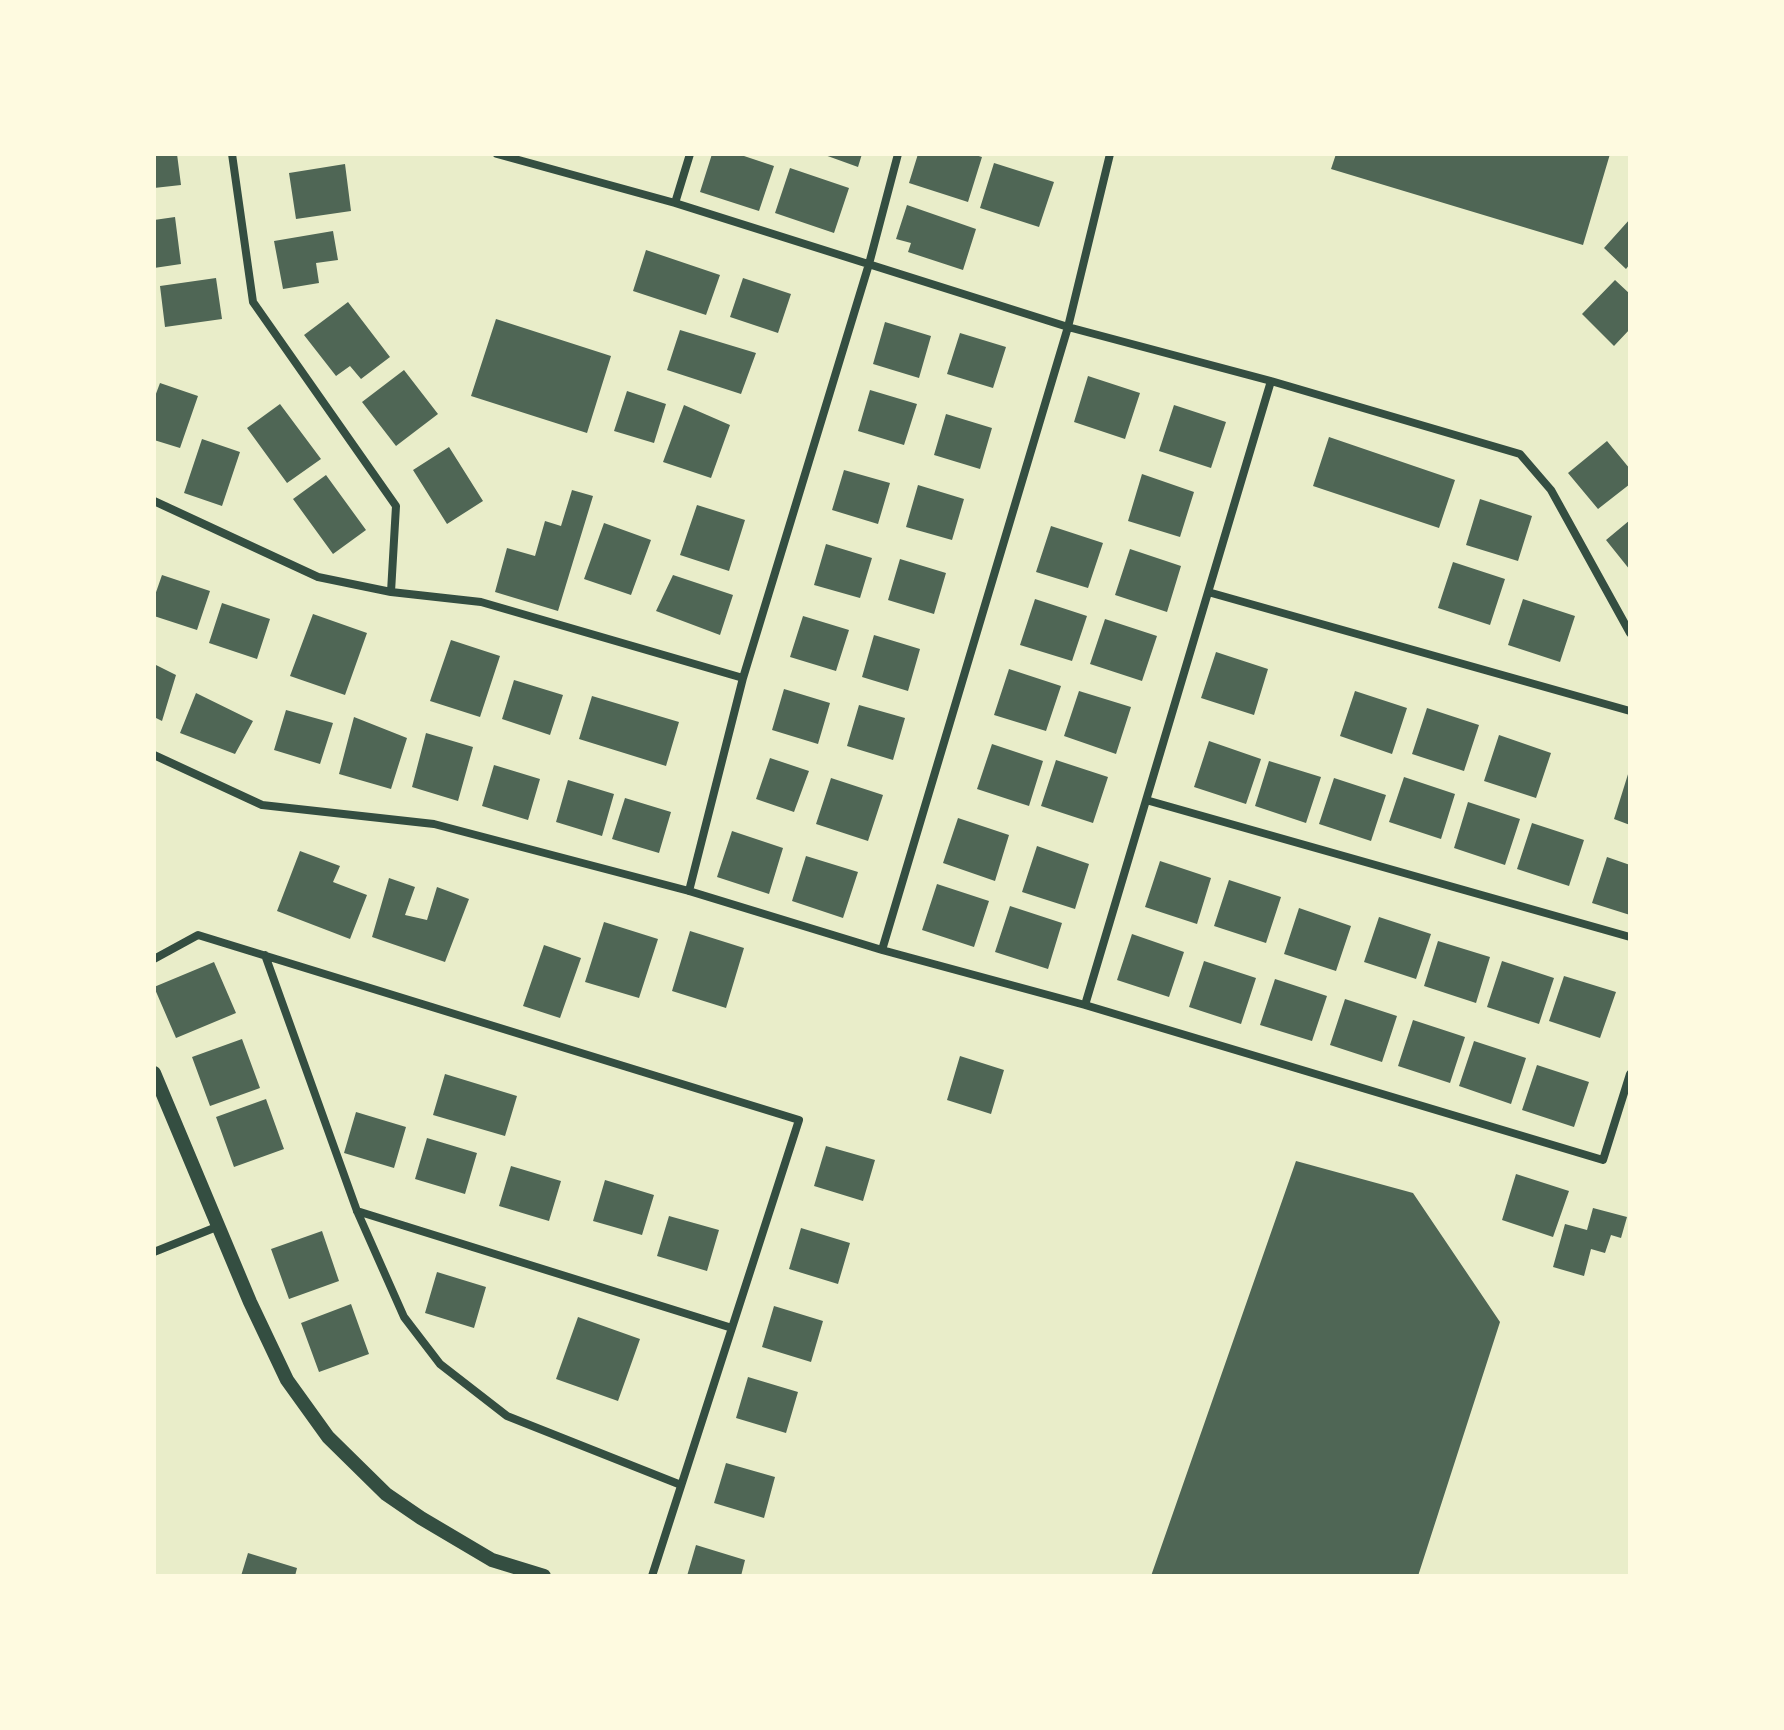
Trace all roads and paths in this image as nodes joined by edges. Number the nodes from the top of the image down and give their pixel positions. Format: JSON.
{"nodes":[{"id":1,"x":232,"y":154,"type":"edge"},
{"id":2,"x":497,"y":154,"type":"edge"},
{"id":3,"x":690,"y":154,"type":"edge"},
{"id":4,"x":898,"y":154,"type":"edge"},
{"id":5,"x":1110,"y":154,"type":"edge"},
{"id":6,"x":675,"y":203,"type":"junction"},
{"id":7,"x":869,"y":264,"type":"junction"},
{"id":8,"x":1068,"y":327,"type":"junction"},
{"id":9,"x":1271,"y":381,"type":"junction"},
{"id":10,"x":154,"y":501,"type":"edge"},
{"id":11,"x":391,"y":592,"type":"junction"},
{"id":12,"x":1208,"y":592,"type":"junction"},
{"id":13,"x":1630,"y":633,"type":"edge"},
{"id":14,"x":743,"y":678,"type":"junction"},
{"id":15,"x":1630,"y":711,"type":"edge"},
{"id":16,"x":154,"y":755,"type":"edge"},
{"id":17,"x":1146,"y":800,"type":"junction"},
{"id":18,"x":689,"y":891,"type":"junction"},
{"id":19,"x":1630,"y":937,"type":"edge"},
{"id":20,"x":882,"y":950,"type":"junction"},
{"id":21,"x":265,"y":955,"type":"junction"},
{"id":22,"x":154,"y":959,"type":"edge"},
{"id":23,"x":1085,"y":1005,"type":"junction"},
{"id":24,"x":154,"y":1073,"type":"edge"},
{"id":25,"x":1630,"y":1074,"type":"edge"},
{"id":26,"x":357,"y":1211,"type":"junction"},
{"id":27,"x":220,"y":1226,"type":"junction"},
{"id":28,"x":154,"y":1252,"type":"edge"},
{"id":29,"x":732,"y":1328,"type":"junction"},
{"id":30,"x":681,"y":1485,"type":"junction"},
{"id":31,"x":544,"y":1576,"type":"edge"},
{"id":32,"x":652,"y":1576,"type":"edge"}],
"edges":[{"from":1,"to":11,"type":"street"},
{"from":2,"to":6,"type":"street"},
{"from":3,"to":6,"type":"street"},
{"from":4,"to":7,"type":"street"},
{"from":5,"to":8,"type":"street"},
{"from":6,"to":7,"type":"street"},
{"from":7,"to":8,"type":"street"},
{"from":7,"to":14,"type":"street"},
{"from":8,"to":9,"type":"street"},
{"from":8,"to":20,"type":"street"},
{"from":9,"to":12,"type":"street"},
{"from":9,"to":13,"type":"street"},
{"from":10,"to":11,"type":"street"},
{"from":11,"to":14,"type":"street"},
{"from":12,"to":15,"type":"street"},
{"from":12,"to":17,"type":"street"},
{"from":14,"to":18,"type":"street"},
{"from":16,"to":18,"type":"street"},
{"from":17,"to":19,"type":"street"},
{"from":17,"to":23,"type":"street"},
{"from":18,"to":20,"type":"street"},
{"from":20,"to":23,"type":"street"},
{"from":21,"to":22,"type":"street"},
{"from":21,"to":26,"type":"street"},
{"from":21,"to":29,"type":"street"},
{"from":23,"to":25,"type":"street"},
{"from":24,"to":27,"type":"street"},
{"from":26,"to":29,"type":"street"},
{"from":26,"to":30,"type":"street"},
{"from":27,"to":28,"type":"street"},
{"from":27,"to":31,"type":"street"},
{"from":29,"to":30,"type":"street"},
{"from":30,"to":32,"type":"street"}]}
